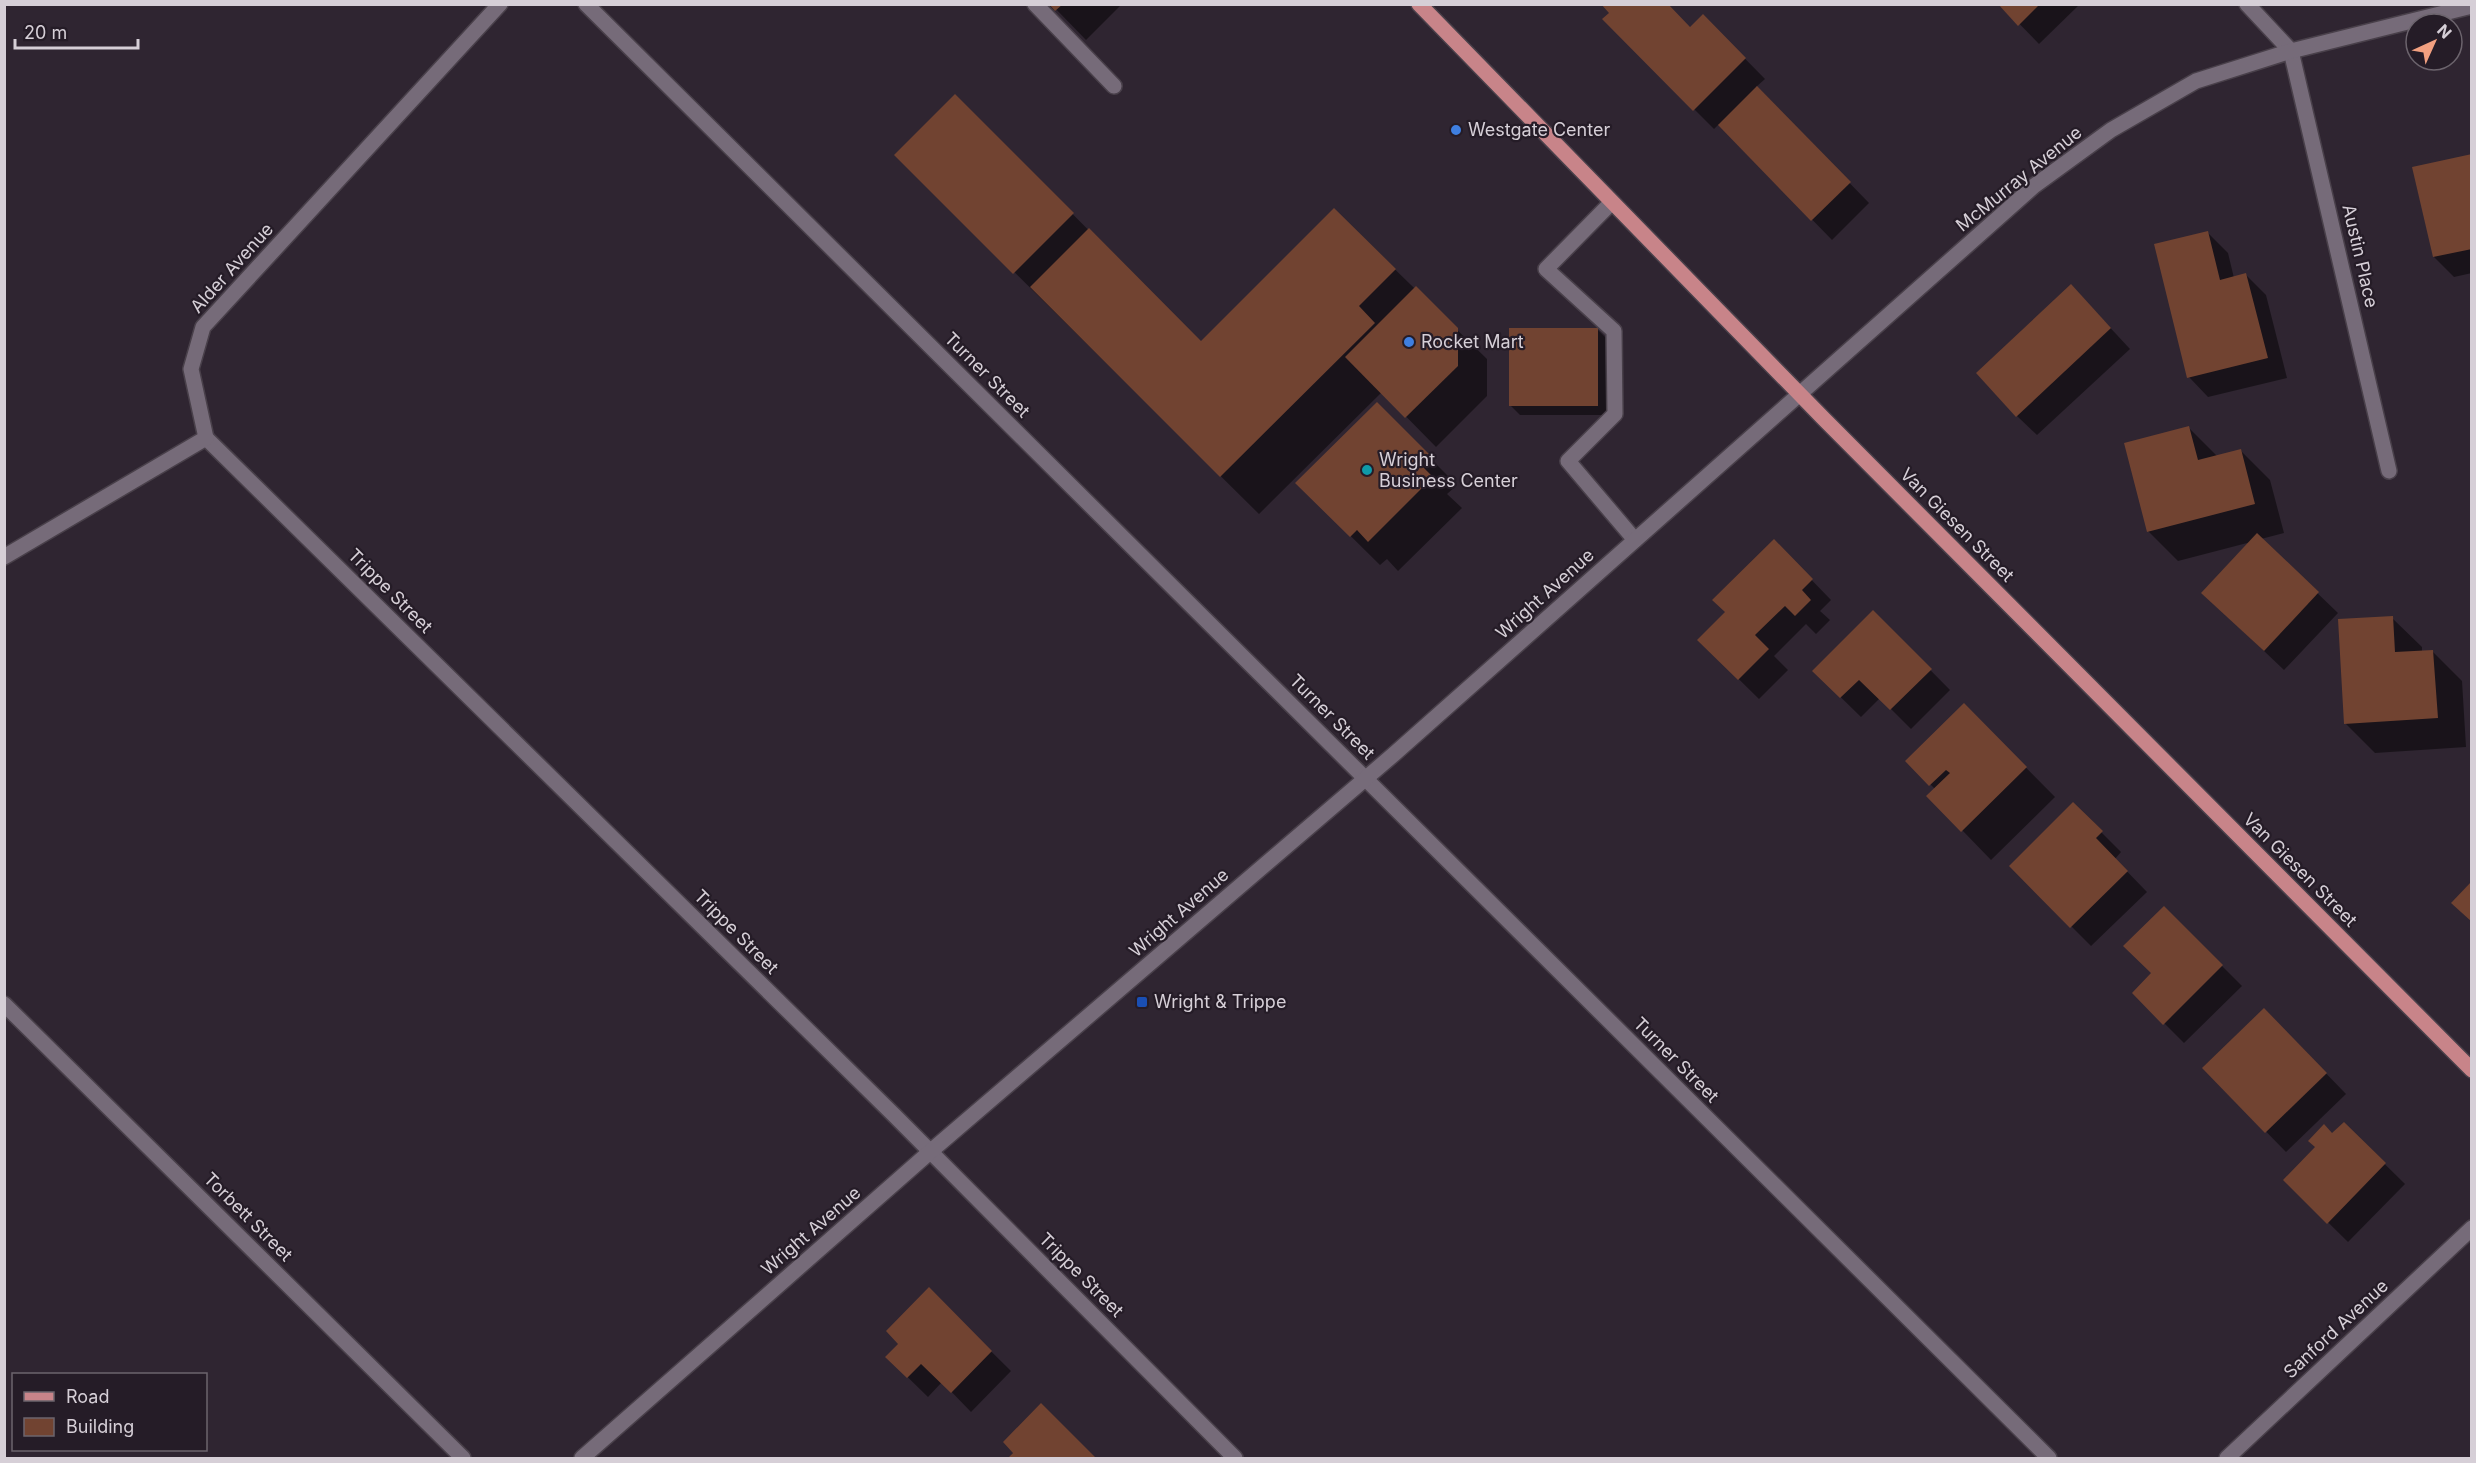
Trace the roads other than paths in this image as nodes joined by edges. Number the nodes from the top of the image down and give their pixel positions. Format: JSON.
{"nodes":[{"id":1,"x":500,"y":4,"type":"edge"},
{"id":2,"x":586,"y":4,"type":"edge"},
{"id":3,"x":1035,"y":4,"type":"edge"},
{"id":4,"x":1419,"y":4,"type":"edge"},
{"id":5,"x":2247,"y":4,"type":"edge"},
{"id":6,"x":2472,"y":6,"type":"edge"},
{"id":7,"x":2291,"y":51,"type":"junction"},
{"id":8,"x":1114,"y":86,"type":"dead end"},
{"id":9,"x":1612,"y":202,"type":"junction"},
{"id":10,"x":1800,"y":394,"type":"junction"},
{"id":11,"x":206,"y":438,"type":"junction"},
{"id":12,"x":2389,"y":471,"type":"dead end"},
{"id":13,"x":1635,"y":540,"type":"junction"},
{"id":14,"x":4,"y":557,"type":"edge"},
{"id":15,"x":1366,"y":778,"type":"junction"},
{"id":16,"x":4,"y":1004,"type":"edge"},
{"id":17,"x":2472,"y":1070,"type":"edge"},
{"id":18,"x":931,"y":1151,"type":"junction"},
{"id":19,"x":2472,"y":1228,"type":"edge"},
{"id":20,"x":463,"y":1458,"type":"edge"},
{"id":21,"x":582,"y":1458,"type":"edge"},
{"id":22,"x":1235,"y":1458,"type":"edge"},
{"id":23,"x":2049,"y":1458,"type":"edge"},
{"id":24,"x":2227,"y":1458,"type":"edge"}],
"edges":[{"from":1,"to":11,"type":"street","name":"Alder Avenue"},
{"from":2,"to":15,"type":"street","name":"Turner Street"},
{"from":3,"to":8,"type":"street"},
{"from":4,"to":9,"type":"main road","name":"Van Giesen Street"},
{"from":5,"to":7,"type":"street"},
{"from":6,"to":7,"type":"street","name":"McMurray Avenue"},
{"from":7,"to":10,"type":"street","name":"McMurray Avenue"},
{"from":7,"to":12,"type":"street","name":"Austin Place"},
{"from":9,"to":10,"type":"main road","name":"Van Giesen Street"},
{"from":9,"to":13,"type":"street"},
{"from":10,"to":13,"type":"street","name":"Wright Avenue"},
{"from":10,"to":17,"type":"main road","name":"Van Giesen Street"},
{"from":11,"to":14,"type":"street"},
{"from":11,"to":18,"type":"street","name":"Trippe Street"},
{"from":13,"to":15,"type":"street","name":"Wright Avenue"},
{"from":15,"to":18,"type":"street","name":"Wright Avenue"},
{"from":15,"to":23,"type":"street","name":"Turner Street"},
{"from":16,"to":20,"type":"street","name":"Torbett Street"},
{"from":18,"to":21,"type":"street","name":"Wright Avenue"},
{"from":18,"to":22,"type":"street","name":"Trippe Street"},
{"from":19,"to":24,"type":"street","name":"Sanford Avenue"}]}
